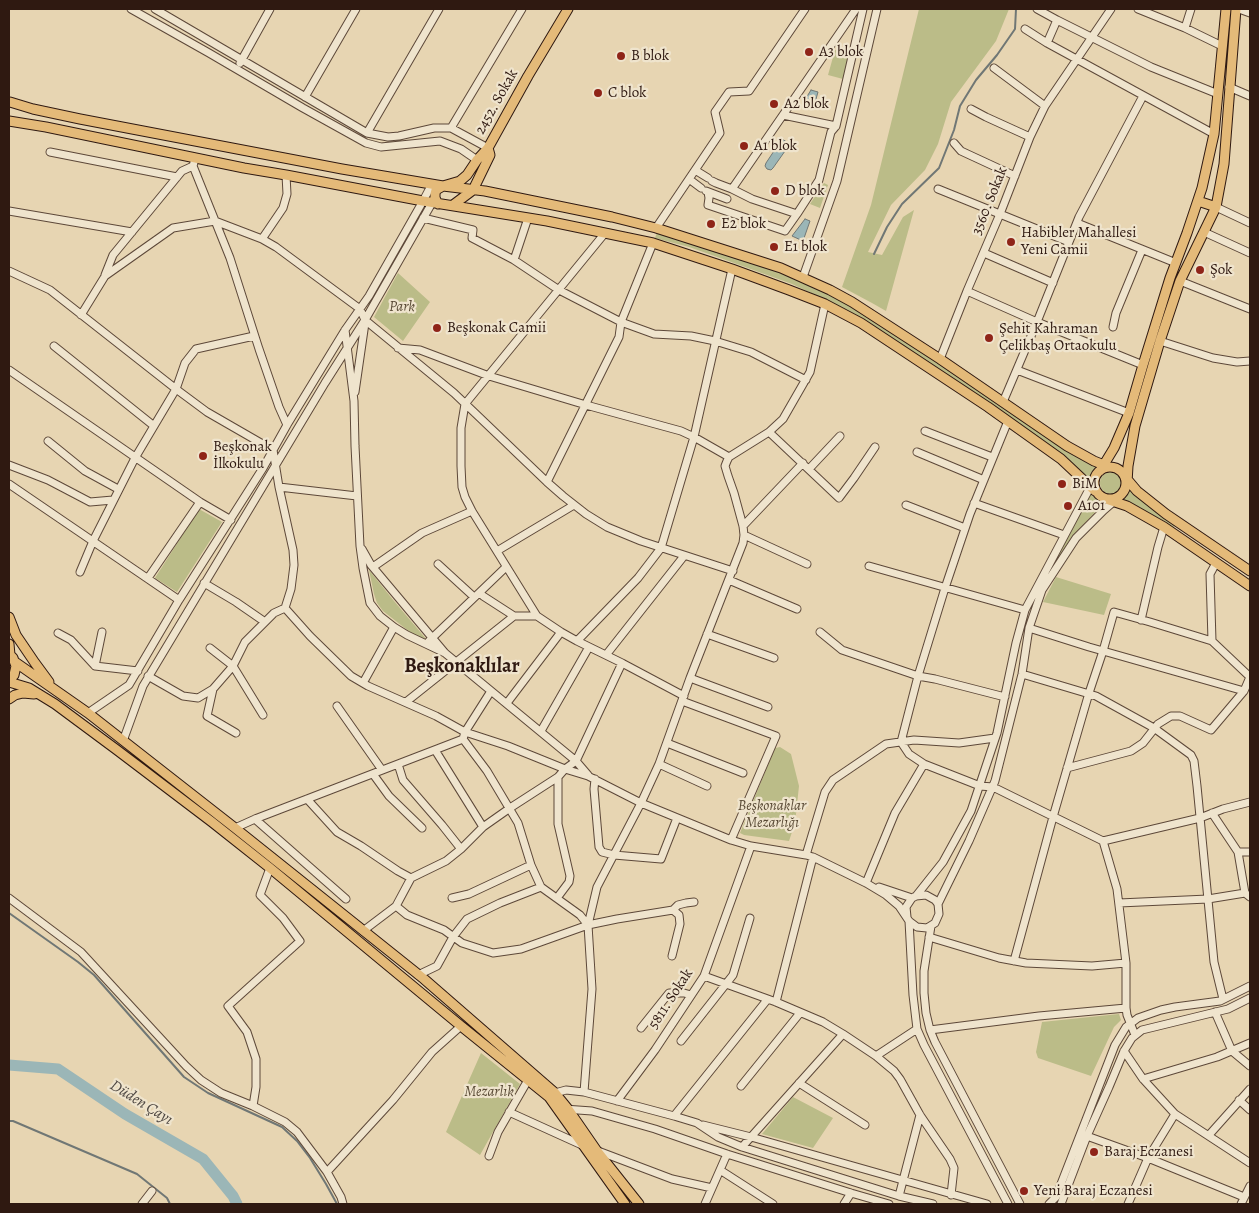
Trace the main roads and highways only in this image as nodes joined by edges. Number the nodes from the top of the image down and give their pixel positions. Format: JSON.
{"nodes":[{"id":1,"x":568,"y":9,"type":"edge"},
{"id":2,"x":1226,"y":9,"type":"edge"},
{"id":3,"x":1237,"y":9,"type":"edge"},
{"id":4,"x":10,"y":101,"type":"edge"},
{"id":5,"x":9,"y":120,"type":"edge"},
{"id":6,"x":488,"y":148,"type":"junction"},
{"id":7,"x":479,"y":180,"type":"junction"},
{"id":8,"x":443,"y":186,"type":"junction"},
{"id":9,"x":473,"y":190,"type":"junction"},
{"id":10,"x":485,"y":191,"type":"junction"},
{"id":11,"x":1198,"y":201,"type":"junction"},
{"id":12,"x":431,"y":203,"type":"junction"},
{"id":13,"x":453,"y":205,"type":"junction"},
{"id":14,"x":1216,"y":208,"type":"junction"},
{"id":15,"x":1104,"y":468,"type":"junction"},
{"id":16,"x":1126,"y":480,"type":"junction"},
{"id":17,"x":1093,"y":486,"type":"junction"},
{"id":18,"x":1114,"y":500,"type":"junction"},
{"id":19,"x":1250,"y":571,"type":"edge"},
{"id":20,"x":1250,"y":586,"type":"edge"},
{"id":21,"x":9,"y":618,"type":"edge"},
{"id":22,"x":9,"y":644,"type":"edge"},
{"id":23,"x":11,"y":657,"type":"edge"},
{"id":24,"x":9,"y":681,"type":"edge"},
{"id":25,"x":56,"y":690,"type":"junction"},
{"id":26,"x":42,"y":696,"type":"junction"},
{"id":27,"x":9,"y":700,"type":"edge"},
{"id":28,"x":552,"y":1095,"type":"junction"},
{"id":29,"x":626,"y":1204,"type":"edge"},
{"id":30,"x":639,"y":1204,"type":"edge"}],
"edges":[{"from":1,"to":6,"type":"main road","name":"2452. Sokak"},
{"from":2,"to":11,"type":"main road"},
{"from":3,"to":14,"type":"main road"},
{"from":4,"to":5,"type":"main road"},
{"from":4,"to":8,"type":"main road"},
{"from":5,"to":12,"type":"main road"},
{"from":6,"to":7,"type":"main road","name":"2452. Sokak"},
{"from":6,"to":8,"type":"main road"},
{"from":7,"to":9,"type":"main road","name":"2452. Sokak"},
{"from":7,"to":10,"type":"main road"},
{"from":8,"to":9,"type":"main road"},
{"from":8,"to":12,"type":"main road"},
{"from":9,"to":10,"type":"main road"},
{"from":9,"to":13,"type":"main road","name":"2452. Sokak"},
{"from":10,"to":15,"type":"main road"},
{"from":11,"to":14,"type":"main road"},
{"from":11,"to":15,"type":"main road"},
{"from":12,"to":13,"type":"main road"},
{"from":13,"to":17,"type":"main road"},
{"from":14,"to":16,"type":"main road"},
{"from":15,"to":16,"type":"main road"},
{"from":15,"to":17,"type":"main road"},
{"from":16,"to":18,"type":"main road"},
{"from":16,"to":19,"type":"main road"},
{"from":17,"to":18,"type":"main road"},
{"from":18,"to":20,"type":"main road"},
{"from":21,"to":25,"type":"main road"},
{"from":22,"to":23,"type":"main road"},
{"from":23,"to":24,"type":"main road"},
{"from":23,"to":25,"type":"main road"},
{"from":24,"to":26,"type":"main road"},
{"from":25,"to":28,"type":"main road"},
{"from":26,"to":27,"type":"main road"},
{"from":26,"to":28,"type":"main road"},
{"from":28,"to":29,"type":"main road"},
{"from":28,"to":30,"type":"main road"}]}
